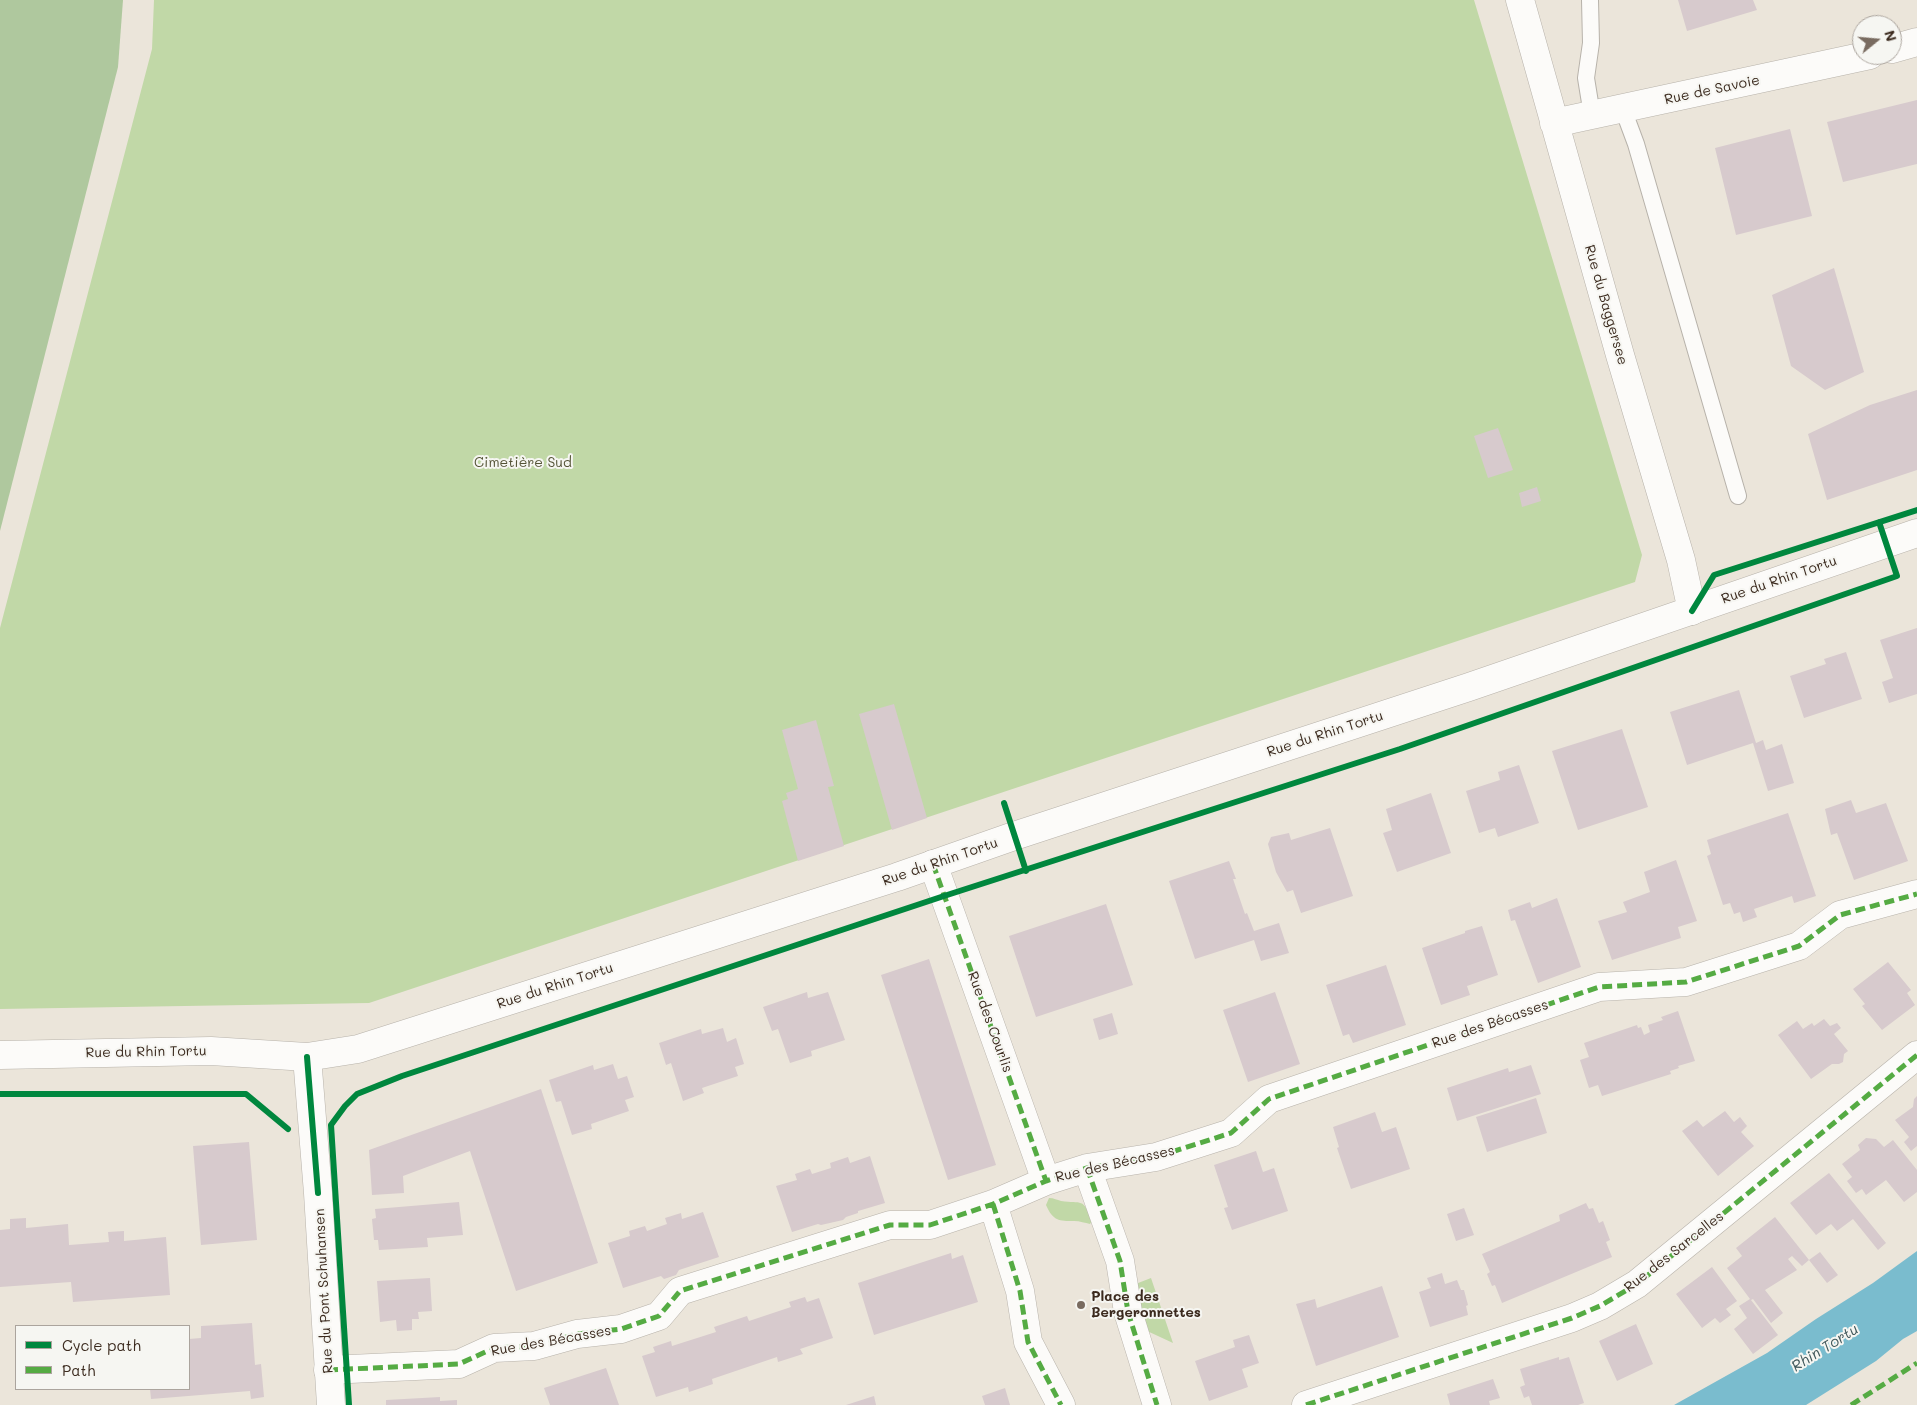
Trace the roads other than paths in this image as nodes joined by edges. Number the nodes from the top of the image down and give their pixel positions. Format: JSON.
{"nodes":[{"id":1,"x":1520,"y":0,"type":"edge"},
{"id":2,"x":1590,"y":0,"type":"edge"},
{"id":3,"x":1917,"y":42,"type":"edge"},
{"id":4,"x":1902,"y":46,"type":"edge"},
{"id":5,"x":1852,"y":59,"type":"edge"},
{"id":6,"x":1623,"y":109,"type":"junction"},
{"id":7,"x":1592,"y":115,"type":"junction"},
{"id":8,"x":1554,"y":123,"type":"junction"},
{"id":9,"x":1738,"y":496,"type":"dead end"},
{"id":10,"x":1917,"y":533,"type":"edge"},
{"id":11,"x":1692,"y":610,"type":"junction"},
{"id":12,"x":933,"y":864,"type":"junction"},
{"id":13,"x":1917,"y":894,"type":"edge"},
{"id":14,"x":0,"y":1055,"type":"edge"},
{"id":15,"x":1917,"y":1055,"type":"edge"},
{"id":16,"x":307,"y":1057,"type":"junction"},
{"id":17,"x":1086,"y":1168,"type":"junction"},
{"id":18,"x":1046,"y":1181,"type":"junction"},
{"id":19,"x":993,"y":1204,"type":"junction"},
{"id":20,"x":328,"y":1370,"type":"junction"},
{"id":21,"x":331,"y":1405,"type":"edge"},
{"id":22,"x":1061,"y":1405,"type":"edge"},
{"id":23,"x":1157,"y":1405,"type":"edge"},
{"id":24,"x":1306,"y":1405,"type":"edge"}],
"edges":[{"from":1,"to":8,"type":"street","name":"Rue du Baggersee"},
{"from":2,"to":7,"type":"lane"},
{"from":3,"to":4,"type":"street"},
{"from":5,"to":6,"type":"street","name":"Rue de Savoie"},
{"from":6,"to":7,"type":"street","name":"Rue de Savoie"},
{"from":6,"to":9,"type":"lane"},
{"from":7,"to":8,"type":"street","name":"Rue de Savoie"},
{"from":8,"to":11,"type":"street","name":"Rue du Baggersee"},
{"from":10,"to":11,"type":"street","name":"Rue du Rhin Tortu"},
{"from":11,"to":12,"type":"street","name":"Rue du Rhin Tortu"},
{"from":12,"to":16,"type":"street","name":"Rue du Rhin Tortu"},
{"from":12,"to":18,"type":"street","name":"Rue des Courlis"},
{"from":13,"to":17,"type":"street","name":"Rue des Bécasses"},
{"from":14,"to":16,"type":"street","name":"Rue du Rhin Tortu"},
{"from":15,"to":24,"type":"street","name":"Rue des Sarcelles"},
{"from":16,"to":20,"type":"street","name":"Rue du Pont Schuhansen"},
{"from":17,"to":18,"type":"street","name":"Rue des Bécasses"},
{"from":17,"to":23,"type":"street"},
{"from":18,"to":19,"type":"street","name":"Rue des Bécasses"},
{"from":19,"to":20,"type":"street","name":"Rue des Bécasses"},
{"from":19,"to":22,"type":"street"},
{"from":20,"to":21,"type":"street","name":"Rue du Pont Schuhansen"}]}
